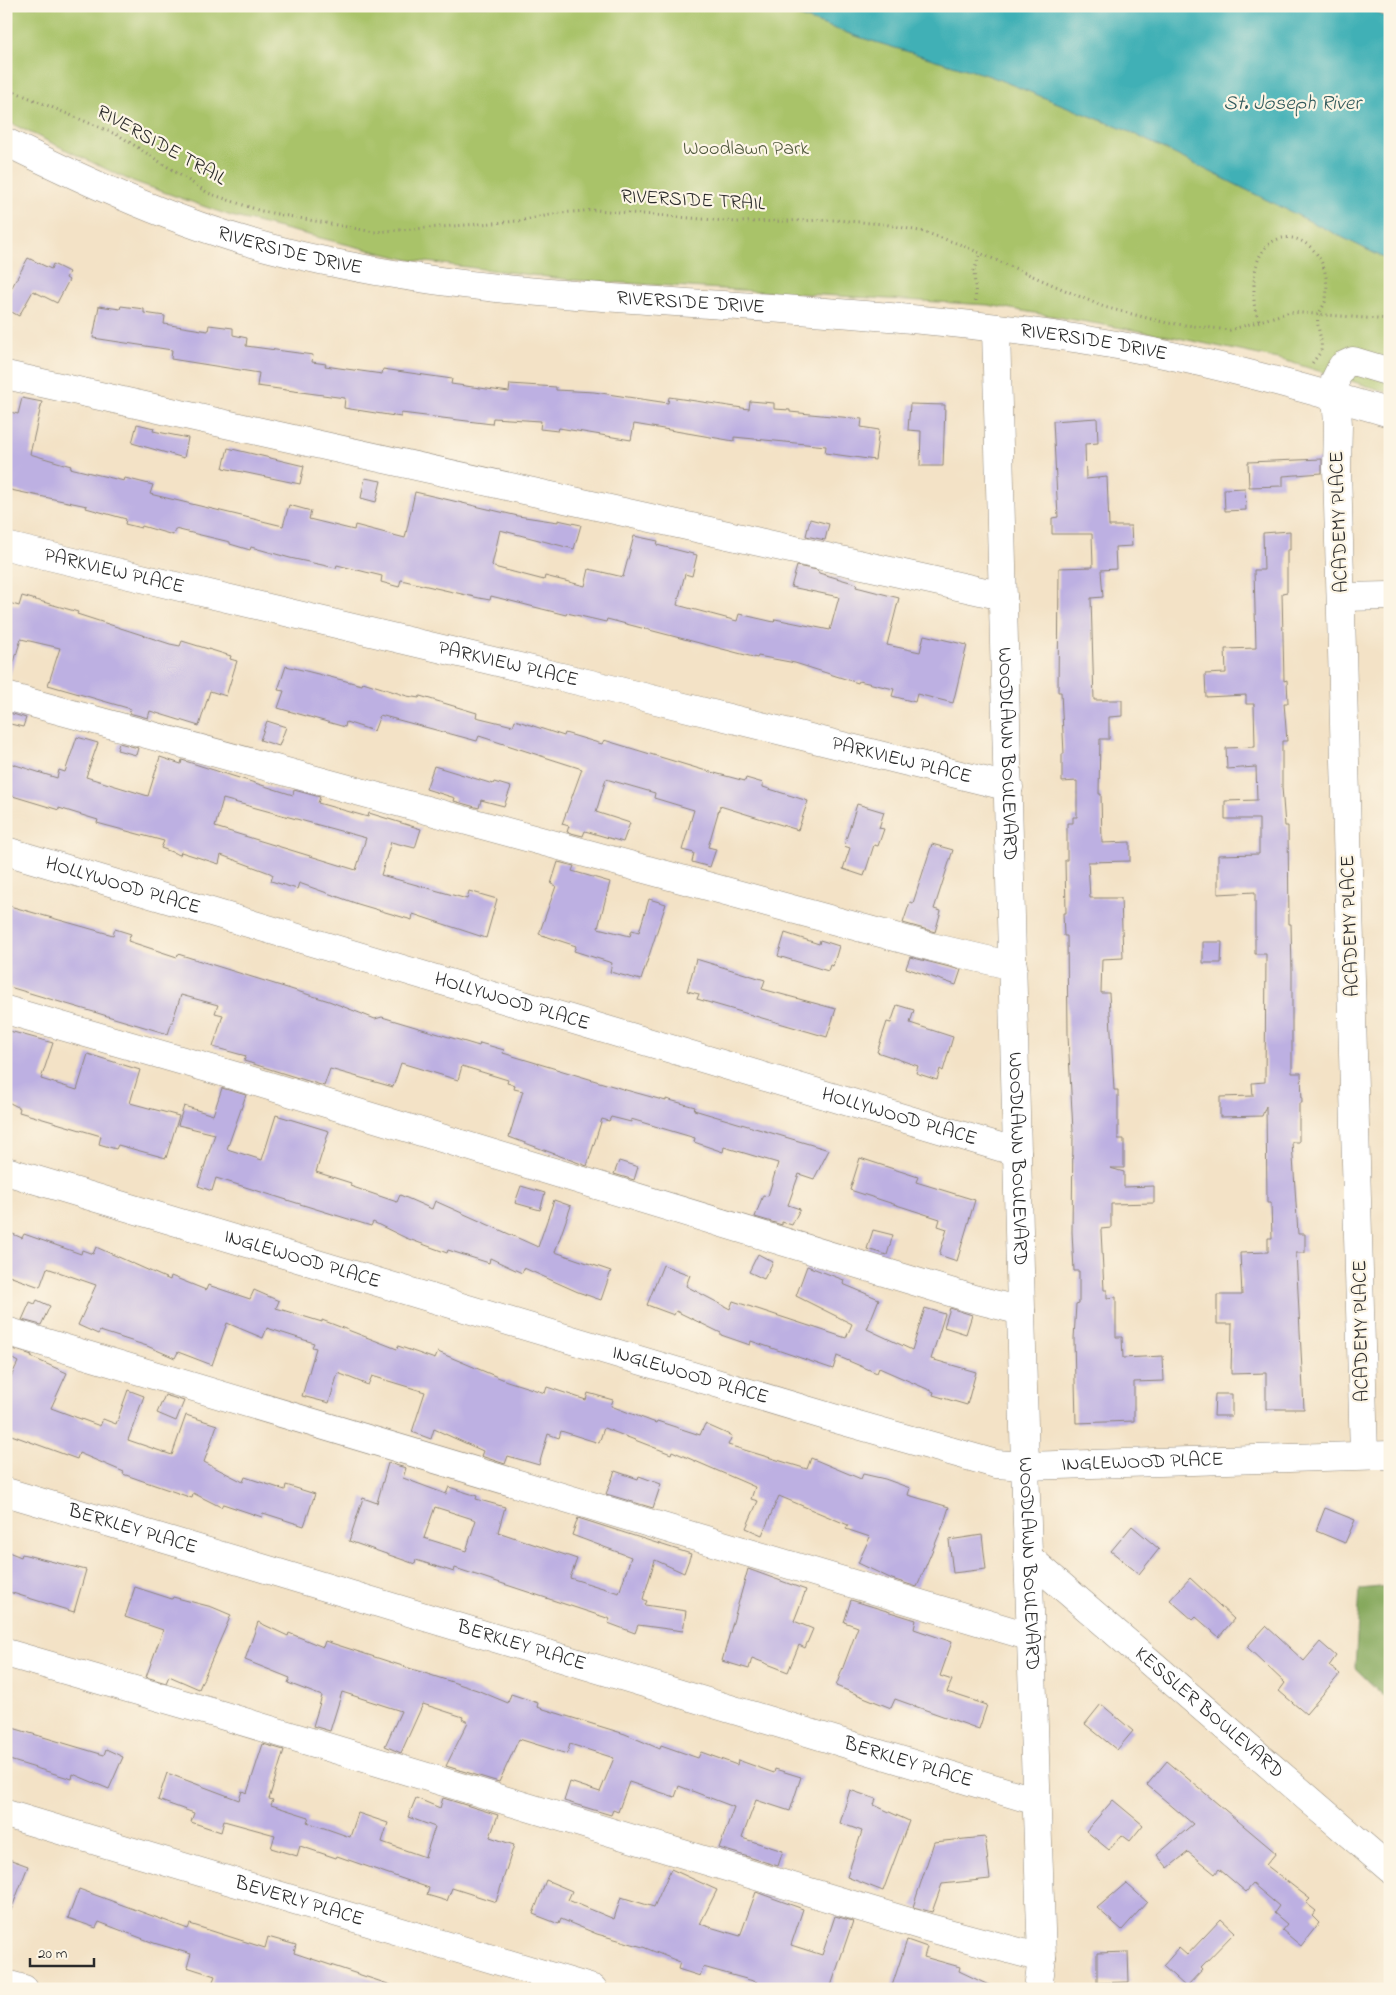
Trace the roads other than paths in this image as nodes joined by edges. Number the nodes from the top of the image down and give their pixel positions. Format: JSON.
{"nodes":[{"id":1,"x":6,"y":142,"type":"edge"},
{"id":2,"x":985,"y":328,"type":"junction"},
{"id":3,"x":1390,"y":372,"type":"edge"},
{"id":4,"x":6,"y":375,"type":"edge"},
{"id":5,"x":1337,"y":398,"type":"junction"},
{"id":6,"x":1390,"y":413,"type":"edge"},
{"id":7,"x":6,"y":546,"type":"edge"},
{"id":8,"x":1003,"y":596,"type":"junction"},
{"id":9,"x":1390,"y":596,"type":"edge"},
{"id":10,"x":1342,"y":597,"type":"junction"},
{"id":11,"x":6,"y":696,"type":"edge"},
{"id":12,"x":1008,"y":787,"type":"junction"},
{"id":13,"x":6,"y":851,"type":"edge"},
{"id":14,"x":1013,"y":966,"type":"junction"},
{"id":15,"x":6,"y":1010,"type":"edge"},
{"id":16,"x":1017,"y":1152,"type":"junction"},
{"id":17,"x":6,"y":1171,"type":"edge"},
{"id":18,"x":1021,"y":1312,"type":"junction"},
{"id":19,"x":6,"y":1331,"type":"edge"},
{"id":20,"x":1377,"y":1455,"type":"edge"},
{"id":21,"x":1025,"y":1466,"type":"junction"},
{"id":22,"x":6,"y":1492,"type":"edge"},
{"id":23,"x":1028,"y":1557,"type":"junction"},
{"id":24,"x":1031,"y":1637,"type":"junction"},
{"id":25,"x":6,"y":1653,"type":"edge"},
{"id":26,"x":1036,"y":1801,"type":"junction"},
{"id":27,"x":6,"y":1814,"type":"edge"},
{"id":28,"x":1390,"y":1869,"type":"edge"},
{"id":29,"x":1042,"y":1958,"type":"junction"},
{"id":30,"x":6,"y":1984,"type":"edge"},
{"id":31,"x":24,"y":1989,"type":"edge"},
{"id":32,"x":593,"y":1989,"type":"edge"},
{"id":33,"x":1038,"y":1989,"type":"edge"}],
"edges":[{"from":1,"to":2,"type":"street","name":"RIVERSIDE DRIVE"},
{"from":2,"to":5,"type":"street","name":"RIVERSIDE DRIVE"},
{"from":2,"to":8,"type":"street","name":"WOODLAWN BOULEVARD"},
{"from":3,"to":5,"type":"street","name":"ACADEMY PLACE"},
{"from":4,"to":8,"type":"street"},
{"from":5,"to":6,"type":"street","name":"RIVERSIDE DRIVE"},
{"from":5,"to":10,"type":"street","name":"ACADEMY PLACE"},
{"from":7,"to":12,"type":"street","name":"PARKVIEW PLACE"},
{"from":8,"to":12,"type":"street","name":"WOODLAWN BOULEVARD"},
{"from":9,"to":10,"type":"street"},
{"from":10,"to":20,"type":"street","name":"ACADEMY PLACE"},
{"from":11,"to":14,"type":"street"},
{"from":12,"to":14,"type":"street","name":"WOODLAWN BOULEVARD"},
{"from":13,"to":16,"type":"street","name":"HOLLYWOOD PLACE"},
{"from":14,"to":16,"type":"street","name":"WOODLAWN BOULEVARD"},
{"from":15,"to":18,"type":"street"},
{"from":16,"to":18,"type":"street","name":"WOODLAWN BOULEVARD"},
{"from":17,"to":21,"type":"street","name":"INGLEWOOD PLACE"},
{"from":18,"to":21,"type":"street","name":"WOODLAWN BOULEVARD"},
{"from":19,"to":24,"type":"street"},
{"from":20,"to":21,"type":"street","name":"INGLEWOOD PLACE"},
{"from":21,"to":23,"type":"street","name":"WOODLAWN BOULEVARD"},
{"from":22,"to":26,"type":"street","name":"BERKLEY PLACE"},
{"from":23,"to":24,"type":"street","name":"WOODLAWN BOULEVARD"},
{"from":23,"to":28,"type":"street","name":"KESSLER BOULEVARD"},
{"from":24,"to":26,"type":"street","name":"WOODLAWN BOULEVARD"},
{"from":25,"to":29,"type":"street"},
{"from":26,"to":29,"type":"street","name":"WOODLAWN BOULEVARD"},
{"from":27,"to":32,"type":"street","name":"BEVERLY PLACE"},
{"from":29,"to":33,"type":"street","name":"WOODLAWN BOULEVARD"},
{"from":30,"to":31,"type":"street"}]}
